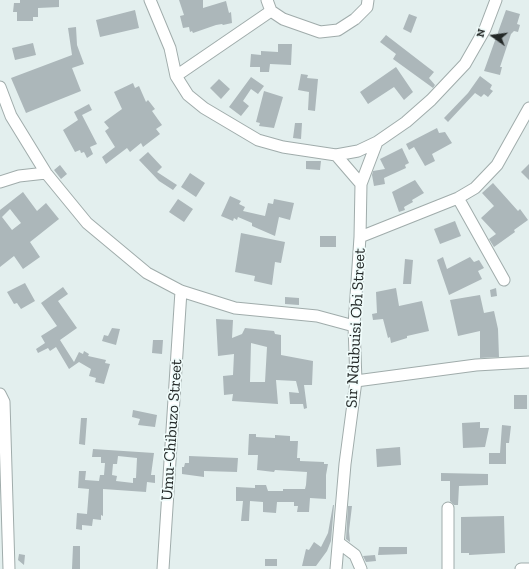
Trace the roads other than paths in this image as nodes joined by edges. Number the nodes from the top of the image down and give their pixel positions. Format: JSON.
{"nodes":[{"id":1,"x":150,"y":0,"type":"edge"},
{"id":2,"x":267,"y":0,"type":"edge"},
{"id":3,"x":368,"y":0,"type":"edge"},
{"id":4,"x":496,"y":0,"type":"edge"},
{"id":5,"x":271,"y":11,"type":"junction"},
{"id":6,"x":176,"y":76,"type":"junction"},
{"id":7,"x":0,"y":87,"type":"edge"},
{"id":8,"x":529,"y":108,"type":"edge"},
{"id":9,"x":376,"y":142,"type":"junction"},
{"id":10,"x":336,"y":155,"type":"junction"},
{"id":11,"x":46,"y":173,"type":"junction"},
{"id":12,"x":0,"y":182,"type":"edge"},
{"id":13,"x":361,"y":184,"type":"junction"},
{"id":14,"x":458,"y":198,"type":"junction"},
{"id":15,"x":360,"y":237,"type":"junction"},
{"id":16,"x":504,"y":280,"type":"dead end"},
{"id":17,"x":181,"y":291,"type":"junction"},
{"id":18,"x":354,"y":326,"type":"junction"},
{"id":19,"x":529,"y":362,"type":"edge"},
{"id":20,"x":356,"y":381,"type":"junction"},
{"id":21,"x":0,"y":394,"type":"edge"},
{"id":22,"x":448,"y":508,"type":"dead end"},
{"id":23,"x":3,"y":514,"type":"edge"},
{"id":24,"x":339,"y":543,"type":"junction"},
{"id":25,"x":9,"y":569,"type":"edge"},
{"id":26,"x":163,"y":569,"type":"edge"},
{"id":27,"x":336,"y":569,"type":"edge"},
{"id":28,"x":362,"y":569,"type":"edge"},
{"id":29,"x":448,"y":569,"type":"edge"},
{"id":30,"x":521,"y":569,"type":"edge"},
{"id":31,"x":529,"y":569,"type":"edge"}],
"edges":[{"from":1,"to":6,"type":"street"},
{"from":2,"to":5,"type":"street"},
{"from":3,"to":5,"type":"street"},
{"from":4,"to":9,"type":"street"},
{"from":5,"to":6,"type":"street"},
{"from":6,"to":10,"type":"street"},
{"from":7,"to":11,"type":"street"},
{"from":8,"to":14,"type":"street"},
{"from":9,"to":10,"type":"street"},
{"from":9,"to":13,"type":"street","name":"Sir Ndubuisi Obi Street"},
{"from":10,"to":13,"type":"street"},
{"from":11,"to":12,"type":"street"},
{"from":11,"to":17,"type":"street"},
{"from":13,"to":15,"type":"street","name":"Sir Ndubuisi Obi Street"},
{"from":14,"to":15,"type":"street"},
{"from":14,"to":16,"type":"street"},
{"from":15,"to":18,"type":"street","name":"Sir Ndubuisi Obi Street"},
{"from":17,"to":18,"type":"street"},
{"from":17,"to":26,"type":"street","name":"Umu-Chibuzo Street"},
{"from":18,"to":20,"type":"street","name":"Sir Ndubuisi Obi Street"},
{"from":19,"to":20,"type":"street"},
{"from":20,"to":24,"type":"street","name":"Sir Ndubuisi Obi Street"},
{"from":21,"to":23,"type":"street"},
{"from":22,"to":29,"type":"street"},
{"from":23,"to":25,"type":"street"},
{"from":24,"to":27,"type":"street","name":"Sir Ndubuisi Obi Street"},
{"from":24,"to":28,"type":"street"},
{"from":30,"to":31,"type":"street"}]}
